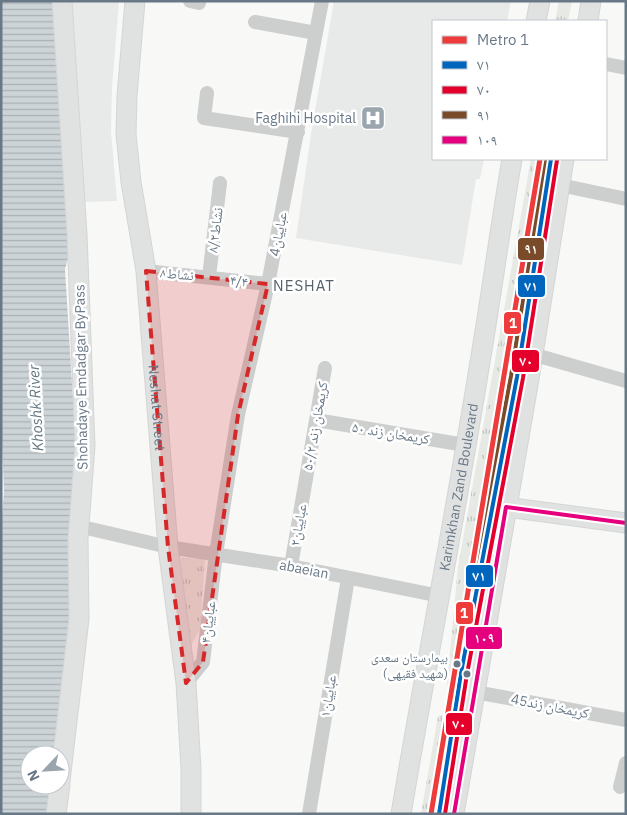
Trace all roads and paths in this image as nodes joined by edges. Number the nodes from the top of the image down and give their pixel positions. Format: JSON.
{"nodes":[{"id":1,"x":62,"y":1,"type":"edge"},
{"id":2,"x":135,"y":1,"type":"edge"},
{"id":3,"x":322,"y":1,"type":"edge"},
{"id":4,"x":540,"y":1,"type":"edge"},
{"id":5,"x":591,"y":1,"type":"edge"},
{"id":6,"x":536,"y":20,"type":"edge"},
{"id":7,"x":588,"y":20,"type":"edge"},
{"id":8,"x":255,"y":22,"type":"dead end"},
{"id":9,"x":316,"y":33,"type":"junction"},
{"id":10,"x":607,"y":64,"type":"edge"},
{"id":11,"x":626,"y":68,"type":"edge"},
{"id":12,"x":207,"y":93,"type":"dead end"},
{"id":13,"x":298,"y":132,"type":"junction"},
{"id":14,"x":512,"y":160,"type":"edge"},
{"id":15,"x":564,"y":160,"type":"edge"},
{"id":16,"x":220,"y":183,"type":"dead end"},
{"id":17,"x":560,"y":185,"type":"junction"},
{"id":18,"x":626,"y":199,"type":"edge"},
{"id":19,"x":146,"y":271,"type":"junction"},
{"id":20,"x":209,"y":277,"type":"junction"},
{"id":21,"x":268,"y":284,"type":"junction"},
{"id":22,"x":532,"y":354,"type":"junction"},
{"id":23,"x":325,"y":368,"type":"dead end"},
{"id":24,"x":626,"y":381,"type":"edge"},
{"id":25,"x":316,"y":420,"type":"junction"},
{"id":26,"x":465,"y":445,"type":"junction"},
{"id":27,"x":305,"y":484,"type":"joint"},
{"id":28,"x":506,"y":507,"type":"junction"},
{"id":29,"x":626,"y":523,"type":"edge"},
{"id":30,"x":91,"y":529,"type":"dead end"},
{"id":31,"x":168,"y":546,"type":"junction"},
{"id":32,"x":216,"y":554,"type":"junction"},
{"id":33,"x":291,"y":566,"type":"junction"},
{"id":34,"x":348,"y":578,"type":"junction"},
{"id":35,"x":440,"y":596,"type":"junction"},
{"id":36,"x":186,"y":683,"type":"junction"},
{"id":37,"x":475,"y":692,"type":"junction"},
{"id":38,"x":626,"y":720,"type":"edge"},
{"id":39,"x":64,"y":745,"type":"edge"},
{"id":40,"x":626,"y":763,"type":"edge"},
{"id":41,"x":620,"y":787,"type":"dead end"},
{"id":42,"x":59,"y":795,"type":"edge"},
{"id":43,"x":56,"y":814,"type":"edge"},
{"id":44,"x":191,"y":814,"type":"edge"},
{"id":45,"x":309,"y":814,"type":"edge"},
{"id":46,"x":401,"y":814,"type":"edge"},
{"id":47,"x":454,"y":814,"type":"edge"}],
"edges":[{"from":1,"to":39,"type":"main road","name":"Shohadaye Emdadgar ByPass"},
{"from":2,"to":19,"type":"main road","name":"Neshat Street"},
{"from":3,"to":9,"type":"street","name":"عباییان4"},
{"from":4,"to":6,"type":"main road"},
{"from":5,"to":7,"type":"main road"},
{"from":8,"to":9,"type":"street"},
{"from":9,"to":13,"type":"street","name":"عباییان4"},
{"from":10,"to":11,"type":"street"},
{"from":12,"to":13,"type":"street"},
{"from":13,"to":21,"type":"street","name":"عباییان4"},
{"from":14,"to":26,"type":"main road","name":"Karimkhan Zand Boulevard"},
{"from":15,"to":17,"type":"main road"},
{"from":16,"to":20,"type":"street","name":"نشاط۸/۲"},
{"from":17,"to":18,"type":"street"},
{"from":17,"to":22,"type":"main road"},
{"from":19,"to":20,"type":"street","name":"نشاط۸"},
{"from":19,"to":31,"type":"main road","name":"Neshat Street"},
{"from":20,"to":21,"type":"street","name":"۴/۴"},
{"from":21,"to":32,"type":"street","name":"عباییان4"},
{"from":22,"to":24,"type":"street"},
{"from":22,"to":28,"type":"main road"},
{"from":23,"to":25,"type":"street","name":"کریمخان زند ۵۰/۲"},
{"from":25,"to":26,"type":"street","name":"کریمخان زند ۵۰"},
{"from":25,"to":27,"type":"street","name":"کریمخان زند ۵۰/۲"},
{"from":26,"to":35,"type":"main road","name":"Karimkhan Zand Boulevard"},
{"from":27,"to":33,"type":"street","name":"عباییان۲"},
{"from":28,"to":29,"type":"main road"},
{"from":28,"to":37,"type":"main road"},
{"from":30,"to":31,"type":"street","name":"abaeian"},
{"from":31,"to":32,"type":"street","name":"abaeian"},
{"from":31,"to":36,"type":"main road","name":"Neshat Street"},
{"from":32,"to":33,"type":"street","name":"abaeian"},
{"from":32,"to":36,"type":"street","name":"عباییان۴"},
{"from":33,"to":34,"type":"street","name":"abaeian"},
{"from":34,"to":35,"type":"street","name":"abaeian"},
{"from":34,"to":45,"type":"street","name":"عباییان۱"},
{"from":35,"to":46,"type":"main road","name":"Karimkhan Zand Boulevard"},
{"from":36,"to":44,"type":"main road","name":"Neshat Street"},
{"from":37,"to":38,"type":"street","name":"کریمخان زند45"},
{"from":37,"to":47,"type":"main road"},
{"from":40,"to":41,"type":"street"},
{"from":42,"to":43,"type":"main road"}]}
